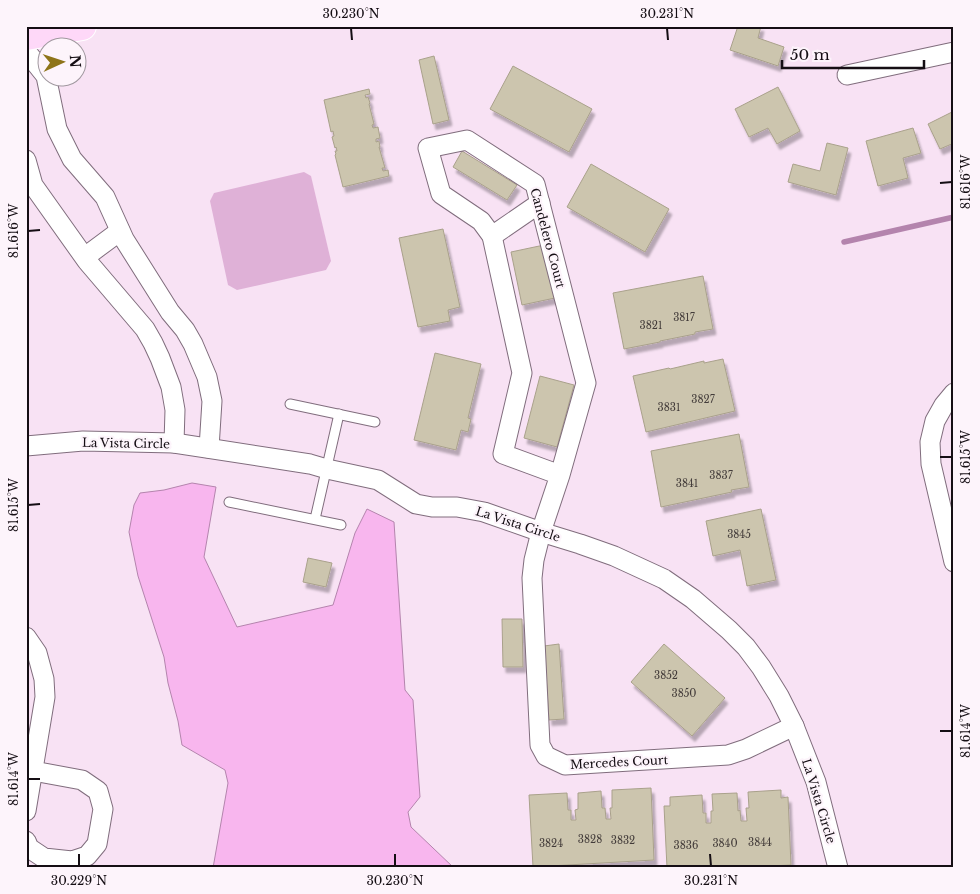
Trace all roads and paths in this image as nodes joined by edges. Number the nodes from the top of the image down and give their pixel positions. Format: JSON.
{"nodes":[{"id":1,"x":82,"y":26,"type":"edge"},
{"id":2,"x":26,"y":36,"type":"edge"},
{"id":3,"x":26,"y":51,"type":"edge"},
{"id":4,"x":954,"y":52,"type":"edge"},
{"id":5,"x":847,"y":75,"type":"dead end"},
{"id":6,"x":26,"y":160,"type":"edge"},
{"id":7,"x":540,"y":203,"type":"junction"},
{"id":8,"x":120,"y":231,"type":"junction"},
{"id":9,"x":492,"y":236,"type":"junction"},
{"id":10,"x":85,"y":257,"type":"junction"},
{"id":11,"x":170,"y":312,"type":"junction"},
{"id":12,"x":145,"y":329,"type":"junction"},
{"id":13,"x":949,"y":399,"type":"edge"},
{"id":14,"x":290,"y":404,"type":"dead end"},
{"id":15,"x":339,"y":414,"type":"junction"},
{"id":16,"x":375,"y":422,"type":"dead end"},
{"id":17,"x":174,"y":443,"type":"junction"},
{"id":18,"x":26,"y":446,"type":"edge"},
{"id":19,"x":209,"y":448,"type":"junction"},
{"id":20,"x":327,"y":469,"type":"junction"},
{"id":21,"x":560,"y":475,"type":"junction"},
{"id":22,"x":229,"y":502,"type":"dead end"},
{"id":23,"x":315,"y":519,"type":"junction"},
{"id":24,"x":341,"y":524,"type":"dead end"},
{"id":25,"x":541,"y":532,"type":"junction"},
{"id":26,"x":954,"y":562,"type":"edge"},
{"id":27,"x":26,"y":637,"type":"edge"},
{"id":28,"x":794,"y":726,"type":"junction"},
{"id":29,"x":33,"y":771,"type":"junction"},
{"id":30,"x":26,"y":811,"type":"edge"},
{"id":31,"x":26,"y":841,"type":"edge"},
{"id":32,"x":838,"y":868,"type":"edge"}],
"edges":[{"from":1,"to":2,"type":"main road"},
{"from":3,"to":8,"type":"street"},
{"from":4,"to":5,"type":"street"},
{"from":6,"to":10,"type":"street"},
{"from":7,"to":9,"type":"street"},
{"from":7,"to":9,"type":"street","name":"Candelero Court"},
{"from":7,"to":21,"type":"street","name":"Candelero Court"},
{"from":8,"to":10,"type":"street"},
{"from":8,"to":11,"type":"street"},
{"from":9,"to":21,"type":"street","name":"Candelero Court"},
{"from":10,"to":12,"type":"street"},
{"from":11,"to":12,"type":"street"},
{"from":11,"to":19,"type":"street"},
{"from":12,"to":17,"type":"street"},
{"from":13,"to":26,"type":"street"},
{"from":14,"to":15,"type":"lane"},
{"from":15,"to":16,"type":"lane"},
{"from":15,"to":20,"type":"lane"},
{"from":17,"to":18,"type":"street","name":"La Vista Circle"},
{"from":17,"to":19,"type":"street","name":"La Vista Circle"},
{"from":19,"to":20,"type":"street","name":"La Vista Circle"},
{"from":20,"to":23,"type":"lane"},
{"from":20,"to":25,"type":"street","name":"La Vista Circle"},
{"from":21,"to":25,"type":"street","name":"Candelero Court"},
{"from":22,"to":23,"type":"lane"},
{"from":23,"to":24,"type":"lane"},
{"from":25,"to":28,"type":"street","name":"La Vista Circle"},
{"from":25,"to":28,"type":"street","name":"Mercedes Court"},
{"from":27,"to":29,"type":"street"},
{"from":28,"to":32,"type":"street","name":"La Vista Circle"},
{"from":29,"to":30,"type":"street"},
{"from":29,"to":31,"type":"street"}]}
